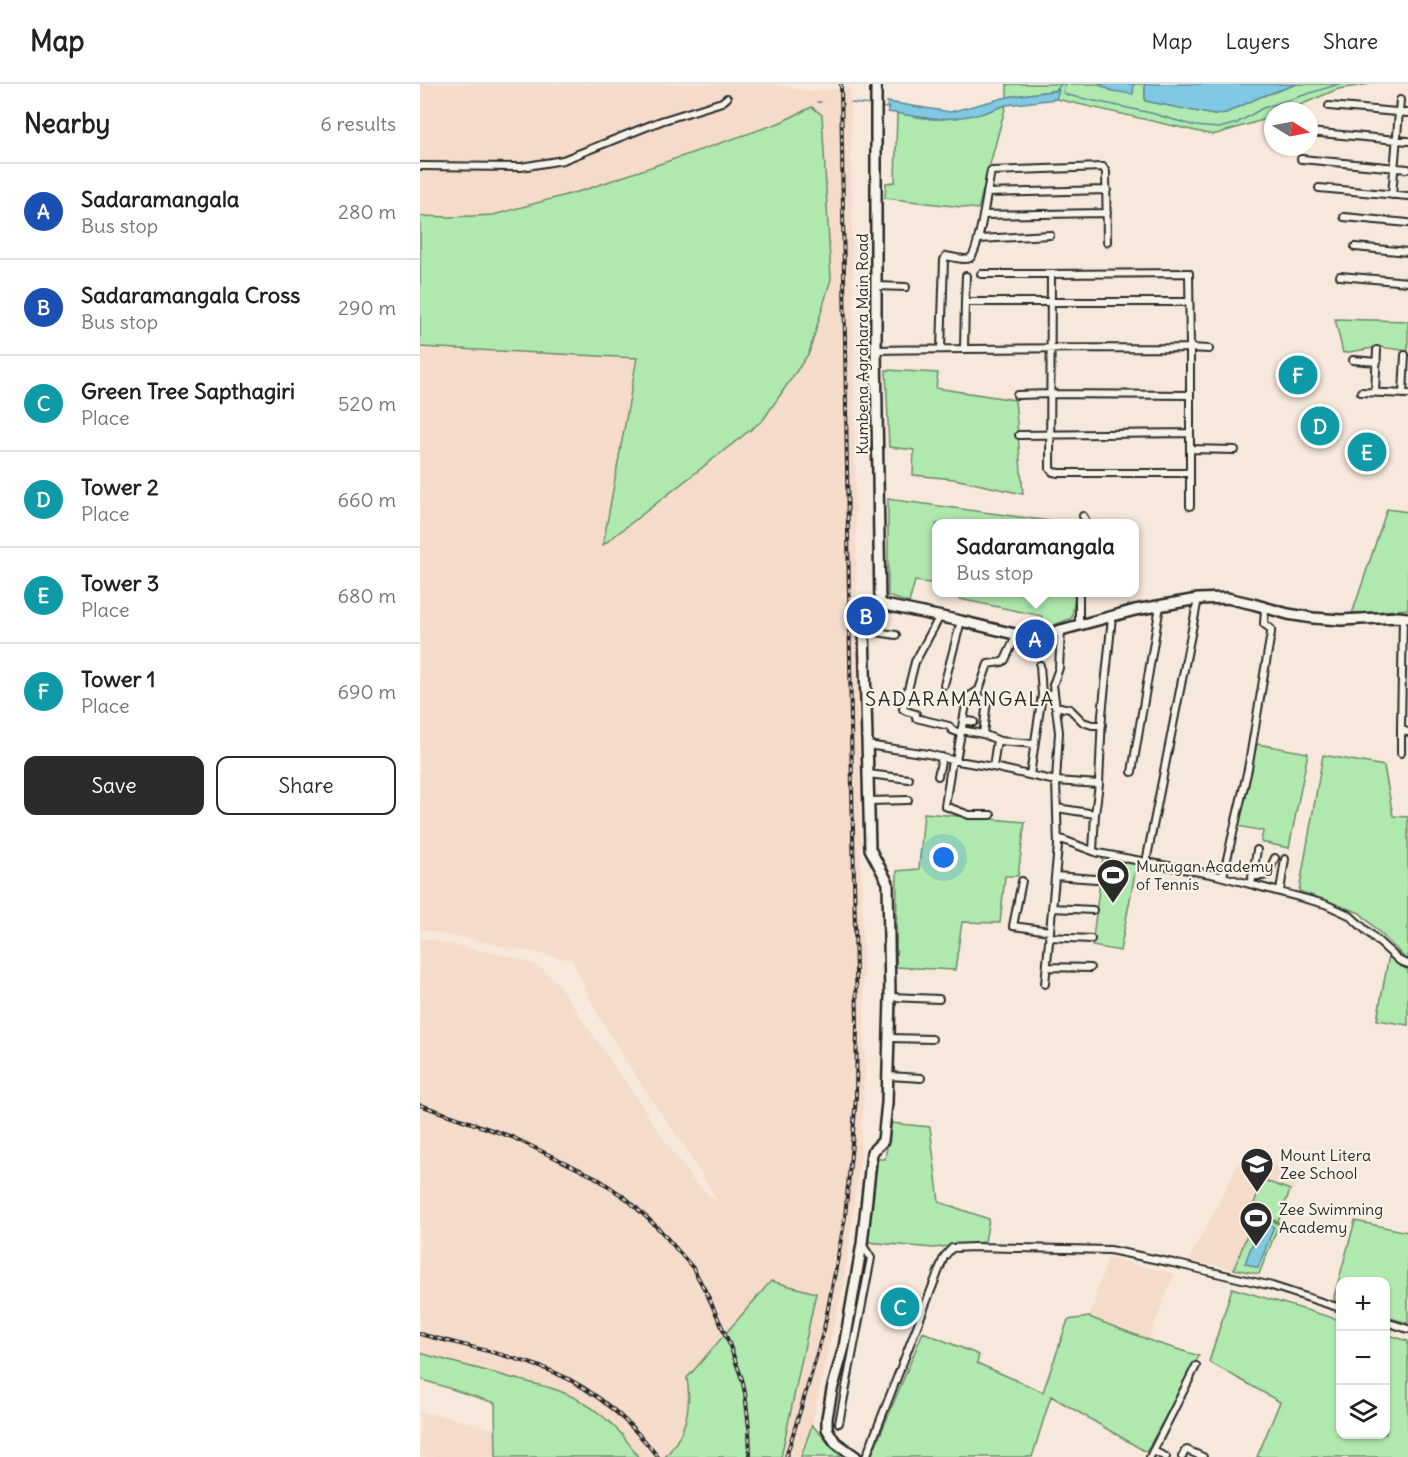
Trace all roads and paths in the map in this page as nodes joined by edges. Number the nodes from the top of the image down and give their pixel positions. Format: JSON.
{"nodes":[{"id":1,"x":876,"y":84,"type":"edge"},
{"id":2,"x":727,"y":98,"type":"dead end"},
{"id":3,"x":1400,"y":100,"type":"dead end"},
{"id":4,"x":1329,"y":106,"type":"dead end"},
{"id":5,"x":1399,"y":112,"type":"junction"},
{"id":6,"x":1408,"y":113,"type":"edge"},
{"id":7,"x":1318,"y":133,"type":"edge"},
{"id":8,"x":1396,"y":140,"type":"junction"},
{"id":9,"x":1408,"y":141,"type":"edge"},
{"id":10,"x":1301,"y":159,"type":"dead end"},
{"id":11,"x":420,"y":166,"type":"edge"},
{"id":12,"x":1394,"y":168,"type":"junction"},
{"id":13,"x":1408,"y":169,"type":"edge"},
{"id":14,"x":1319,"y":188,"type":"dead end"},
{"id":15,"x":1107,"y":190,"type":"junction"},
{"id":16,"x":987,"y":193,"type":"junction"},
{"id":17,"x":1392,"y":195,"type":"junction"},
{"id":18,"x":1408,"y":196,"type":"edge"},
{"id":19,"x":1107,"y":213,"type":"junction"},
{"id":20,"x":983,"y":215,"type":"junction"},
{"id":21,"x":1344,"y":217,"type":"dead end"},
{"id":22,"x":1408,"y":223,"type":"edge"},
{"id":23,"x":1050,"y":235,"type":"dead end"},
{"id":24,"x":979,"y":239,"type":"junction"},
{"id":25,"x":1107,"y":242,"type":"dead end"},
{"id":26,"x":1355,"y":247,"type":"dead end"},
{"id":27,"x":1408,"y":252,"type":"edge"},
{"id":28,"x":981,"y":274,"type":"dead end"},
{"id":29,"x":1052,"y":274,"type":"junction"},
{"id":30,"x":966,"y":276,"type":"dead end"},
{"id":31,"x":1340,"y":276,"type":"dead end"},
{"id":32,"x":1408,"y":282,"type":"edge"},
{"id":33,"x":876,"y":286,"type":"junction"},
{"id":34,"x":906,"y":287,"type":"dead end"},
{"id":35,"x":965,"y":302,"type":"junction"},
{"id":36,"x":1051,"y":302,"type":"junction"},
{"id":37,"x":1189,"y":302,"type":"junction"},
{"id":38,"x":941,"y":348,"type":"junction"},
{"id":39,"x":964,"y":348,"type":"junction"},
{"id":40,"x":1051,"y":348,"type":"junction"},
{"id":41,"x":1190,"y":348,"type":"junction"},
{"id":42,"x":1209,"y":349,"type":"dead end"},
{"id":43,"x":876,"y":350,"type":"junction"},
{"id":44,"x":1377,"y":350,"type":"dead end"},
{"id":45,"x":1405,"y":355,"type":"dead end"},
{"id":46,"x":1353,"y":360,"type":"dead end"},
{"id":47,"x":1377,"y":362,"type":"junction"},
{"id":48,"x":1361,"y":392,"type":"dead end"},
{"id":49,"x":1375,"y":392,"type":"junction"},
{"id":50,"x":1050,"y":394,"type":"junction"},
{"id":51,"x":1405,"y":394,"type":"edge"},
{"id":52,"x":1017,"y":395,"type":"dead end"},
{"id":53,"x":1190,"y":395,"type":"junction"},
{"id":54,"x":1190,"y":433,"type":"junction"},
{"id":55,"x":1050,"y":434,"type":"junction"},
{"id":56,"x":1019,"y":435,"type":"dead end"},
{"id":57,"x":1190,"y":449,"type":"junction"},
{"id":58,"x":1235,"y":450,"type":"dead end"},
{"id":59,"x":1190,"y":472,"type":"junction"},
{"id":60,"x":1190,"y":506,"type":"dead end"},
{"id":61,"x":1083,"y":516,"type":"dead end"},
{"id":62,"x":1084,"y":519,"type":"edge"},
{"id":63,"x":1079,"y":597,"type":"edge"},
{"id":64,"x":1198,"y":599,"type":"junction"},
{"id":65,"x":880,"y":604,"type":"junction"},
{"id":66,"x":1161,"y":606,"type":"junction"},
{"id":67,"x":1265,"y":607,"type":"junction"},
{"id":68,"x":940,"y":616,"type":"junction"},
{"id":69,"x":1112,"y":617,"type":"junction"},
{"id":70,"x":1405,"y":618,"type":"edge"},
{"id":71,"x":961,"y":621,"type":"junction"},
{"id":72,"x":1080,"y":625,"type":"junction"},
{"id":73,"x":864,"y":630,"type":"junction"},
{"id":74,"x":1061,"y":630,"type":"junction"},
{"id":75,"x":1017,"y":634,"type":"junction"},
{"id":76,"x":896,"y":635,"type":"dead end"},
{"id":77,"x":1040,"y":665,"type":"dead end"},
{"id":78,"x":944,"y":685,"type":"dead end"},
{"id":79,"x":977,"y":691,"type":"junction"},
{"id":80,"x":1405,"y":693,"type":"edge"},
{"id":81,"x":1054,"y":694,"type":"junction"},
{"id":82,"x":1041,"y":695,"type":"junction"},
{"id":83,"x":1055,"y":706,"type":"junction"},
{"id":84,"x":954,"y":721,"type":"dead end"},
{"id":85,"x":974,"y":722,"type":"dead end"},
{"id":86,"x":1102,"y":725,"type":"junction"},
{"id":87,"x":962,"y":727,"type":"junction"},
{"id":88,"x":1401,"y":727,"type":"junction"},
{"id":89,"x":1408,"y":732,"type":"edge"},
{"id":90,"x":983,"y":734,"type":"junction"},
{"id":91,"x":997,"y":740,"type":"junction"},
{"id":92,"x":1034,"y":744,"type":"junction"},
{"id":93,"x":867,"y":745,"type":"junction"},
{"id":94,"x":1401,"y":753,"type":"dead end"},
{"id":95,"x":942,"y":757,"type":"junction"},
{"id":96,"x":954,"y":761,"type":"junction"},
{"id":97,"x":993,"y":767,"type":"junction"},
{"id":98,"x":1132,"y":772,"type":"dead end"},
{"id":99,"x":868,"y":774,"type":"junction"},
{"id":100,"x":1030,"y":775,"type":"junction"},
{"id":101,"x":939,"y":776,"type":"dead end"},
{"id":102,"x":909,"y":779,"type":"dead end"},
{"id":103,"x":1056,"y":781,"type":"junction"},
{"id":104,"x":1099,"y":784,"type":"junction"},
{"id":105,"x":908,"y":800,"type":"dead end"},
{"id":106,"x":869,"y":801,"type":"junction"},
{"id":107,"x":1056,"y":808,"type":"junction"},
{"id":108,"x":1095,"y":814,"type":"junction"},
{"id":109,"x":991,"y":815,"type":"dead end"},
{"id":110,"x":1058,"y":838,"type":"junction"},
{"id":111,"x":1257,"y":850,"type":"dead end"},
{"id":112,"x":1093,"y":851,"type":"junction"},
{"id":113,"x":1275,"y":858,"type":"dead end"},
{"id":114,"x":1286,"y":859,"type":"dead end"},
{"id":115,"x":1146,"y":862,"type":"junction"},
{"id":116,"x":1055,"y":876,"type":"junction"},
{"id":117,"x":1223,"y":876,"type":"junction"},
{"id":118,"x":1096,"y":879,"type":"dead end"},
{"id":119,"x":1251,"y":879,"type":"junction"},
{"id":120,"x":1022,"y":881,"type":"dead end"},
{"id":121,"x":1280,"y":891,"type":"junction"},
{"id":122,"x":1052,"y":908,"type":"junction"},
{"id":123,"x":1093,"y":910,"type":"dead end"},
{"id":124,"x":1050,"y":934,"type":"junction"},
{"id":125,"x":1091,"y":939,"type":"dead end"},
{"id":126,"x":1408,"y":964,"type":"edge"},
{"id":127,"x":1047,"y":967,"type":"junction"},
{"id":128,"x":1090,"y":968,"type":"dead end"},
{"id":129,"x":1045,"y":984,"type":"dead end"},
{"id":130,"x":890,"y":997,"type":"junction"},
{"id":131,"x":939,"y":999,"type":"dead end"},
{"id":132,"x":889,"y":1038,"type":"junction"},
{"id":133,"x":932,"y":1039,"type":"dead end"},
{"id":134,"x":889,"y":1076,"type":"junction"},
{"id":135,"x":921,"y":1078,"type":"dead end"},
{"id":136,"x":862,"y":1244,"type":"junction"},
{"id":137,"x":1336,"y":1306,"type":"edge"},
{"id":138,"x":1390,"y":1323,"type":"edge"},
{"id":139,"x":1408,"y":1329,"type":"edge"},
{"id":140,"x":1196,"y":1366,"type":"dead end"},
{"id":141,"x":839,"y":1423,"type":"dead end"},
{"id":142,"x":1152,"y":1454,"type":"edge"},
{"id":143,"x":856,"y":1457,"type":"edge"},
{"id":144,"x":866,"y":1457,"type":"edge"},
{"id":145,"x":1166,"y":1457,"type":"edge"},
{"id":146,"x":1182,"y":1457,"type":"edge"},
{"id":147,"x":1203,"y":1457,"type":"edge"}],
"edges":[{"from":1,"to":33,"type":"street","name":"Kumbena Agrahara Main Road"},
{"from":2,"to":11,"type":"street"},
{"from":3,"to":5,"type":"street"},
{"from":4,"to":5,"type":"street"},
{"from":5,"to":6,"type":"street"},
{"from":5,"to":8,"type":"street"},
{"from":7,"to":8,"type":"street"},
{"from":8,"to":9,"type":"street"},
{"from":8,"to":12,"type":"street"},
{"from":10,"to":12,"type":"street"},
{"from":12,"to":13,"type":"street"},
{"from":12,"to":17,"type":"street"},
{"from":14,"to":17,"type":"street"},
{"from":15,"to":16,"type":"street"},
{"from":15,"to":16,"type":"street"},
{"from":15,"to":19,"type":"street"},
{"from":16,"to":20,"type":"street"},
{"from":17,"to":18,"type":"street"},
{"from":19,"to":20,"type":"street"},
{"from":19,"to":25,"type":"street"},
{"from":20,"to":24,"type":"street"},
{"from":21,"to":22,"type":"street"},
{"from":23,"to":24,"type":"street"},
{"from":24,"to":38,"type":"street"},
{"from":26,"to":27,"type":"street"},
{"from":28,"to":29,"type":"street"},
{"from":29,"to":36,"type":"street"},
{"from":29,"to":37,"type":"street"},
{"from":30,"to":35,"type":"street"},
{"from":31,"to":32,"type":"street"},
{"from":33,"to":34,"type":"street"},
{"from":33,"to":43,"type":"street","name":"Kumbena Agrahara Main Road"},
{"from":35,"to":36,"type":"street"},
{"from":35,"to":39,"type":"street"},
{"from":36,"to":37,"type":"street"},
{"from":36,"to":40,"type":"street"},
{"from":37,"to":41,"type":"street"},
{"from":38,"to":39,"type":"street"},
{"from":38,"to":43,"type":"street"},
{"from":39,"to":40,"type":"street"},
{"from":40,"to":41,"type":"street"},
{"from":40,"to":50,"type":"street"},
{"from":41,"to":42,"type":"street"},
{"from":41,"to":53,"type":"street"},
{"from":43,"to":65,"type":"street","name":"Kumbena Agrahara Main Road"},
{"from":44,"to":47,"type":"street"},
{"from":45,"to":51,"type":"street"},
{"from":46,"to":47,"type":"street"},
{"from":47,"to":49,"type":"street"},
{"from":48,"to":49,"type":"street"},
{"from":49,"to":51,"type":"street"},
{"from":50,"to":52,"type":"street"},
{"from":50,"to":53,"type":"street"},
{"from":50,"to":55,"type":"street"},
{"from":53,"to":54,"type":"street"},
{"from":54,"to":55,"type":"street"},
{"from":54,"to":57,"type":"street"},
{"from":55,"to":56,"type":"street"},
{"from":55,"to":59,"type":"street"},
{"from":57,"to":58,"type":"street"},
{"from":57,"to":59,"type":"street"},
{"from":59,"to":60,"type":"street"},
{"from":61,"to":62,"type":"street"},
{"from":63,"to":72,"type":"street"},
{"from":64,"to":66,"type":"street"},
{"from":64,"to":67,"type":"street"},
{"from":64,"to":115,"type":"street"},
{"from":65,"to":68,"type":"street"},
{"from":65,"to":73,"type":"street"},
{"from":66,"to":69,"type":"street"},
{"from":66,"to":98,"type":"street"},
{"from":67,"to":70,"type":"street"},
{"from":67,"to":117,"type":"street"},
{"from":68,"to":71,"type":"street"},
{"from":68,"to":87,"type":"street"},
{"from":69,"to":72,"type":"street"},
{"from":69,"to":86,"type":"street"},
{"from":70,"to":80,"type":"street"},
{"from":71,"to":75,"type":"street"},
{"from":71,"to":78,"type":"street"},
{"from":72,"to":74,"type":"street"},
{"from":73,"to":76,"type":"street"},
{"from":73,"to":93,"type":"street"},
{"from":74,"to":75,"type":"street"},
{"from":74,"to":81,"type":"street"},
{"from":75,"to":79,"type":"street"},
{"from":77,"to":82,"type":"street"},
{"from":79,"to":87,"type":"street"},
{"from":79,"to":90,"type":"street"},
{"from":80,"to":88,"type":"street"},
{"from":81,"to":82,"type":"street"},
{"from":81,"to":83,"type":"street"},
{"from":82,"to":92,"type":"street"},
{"from":83,"to":86,"type":"street"},
{"from":83,"to":103,"type":"street"},
{"from":84,"to":87,"type":"street"},
{"from":85,"to":87,"type":"street"},
{"from":86,"to":104,"type":"street"},
{"from":87,"to":90,"type":"street"},
{"from":87,"to":96,"type":"street"},
{"from":88,"to":89,"type":"street"},
{"from":88,"to":94,"type":"street"},
{"from":90,"to":91,"type":"street"},
{"from":91,"to":92,"type":"street"},
{"from":91,"to":97,"type":"street"},
{"from":92,"to":100,"type":"street"},
{"from":93,"to":95,"type":"street"},
{"from":93,"to":99,"type":"street"},
{"from":95,"to":96,"type":"street"},
{"from":95,"to":101,"type":"street"},
{"from":96,"to":97,"type":"street"},
{"from":96,"to":109,"type":"street"},
{"from":97,"to":100,"type":"street"},
{"from":99,"to":102,"type":"street"},
{"from":99,"to":106,"type":"street"},
{"from":100,"to":103,"type":"street"},
{"from":103,"to":104,"type":"street"},
{"from":103,"to":107,"type":"street"},
{"from":104,"to":108,"type":"street"},
{"from":105,"to":106,"type":"street"},
{"from":106,"to":130,"type":"street"},
{"from":107,"to":108,"type":"street"},
{"from":107,"to":110,"type":"street"},
{"from":108,"to":112,"type":"street"},
{"from":110,"to":112,"type":"street"},
{"from":110,"to":116,"type":"street"},
{"from":111,"to":119,"type":"street"},
{"from":112,"to":115,"type":"street"},
{"from":113,"to":119,"type":"street"},
{"from":114,"to":121,"type":"street"},
{"from":115,"to":117,"type":"street"},
{"from":116,"to":118,"type":"street"},
{"from":116,"to":122,"type":"street"},
{"from":117,"to":119,"type":"street"},
{"from":119,"to":121,"type":"street"},
{"from":120,"to":124,"type":"street"},
{"from":121,"to":126,"type":"street"},
{"from":122,"to":123,"type":"street"},
{"from":122,"to":124,"type":"street"},
{"from":124,"to":125,"type":"street"},
{"from":124,"to":127,"type":"street"},
{"from":127,"to":128,"type":"street"},
{"from":127,"to":129,"type":"street"},
{"from":130,"to":131,"type":"street"},
{"from":130,"to":132,"type":"street"},
{"from":132,"to":133,"type":"street"},
{"from":132,"to":134,"type":"street"},
{"from":134,"to":135,"type":"street"},
{"from":134,"to":136,"type":"street"},
{"from":136,"to":141,"type":"street"},
{"from":136,"to":143,"type":"street"},
{"from":137,"to":144,"type":"street"},
{"from":138,"to":139,"type":"street"},
{"from":140,"to":142,"type":"street"},
{"from":142,"to":145,"type":"street"},
{"from":146,"to":147,"type":"street"}]}
